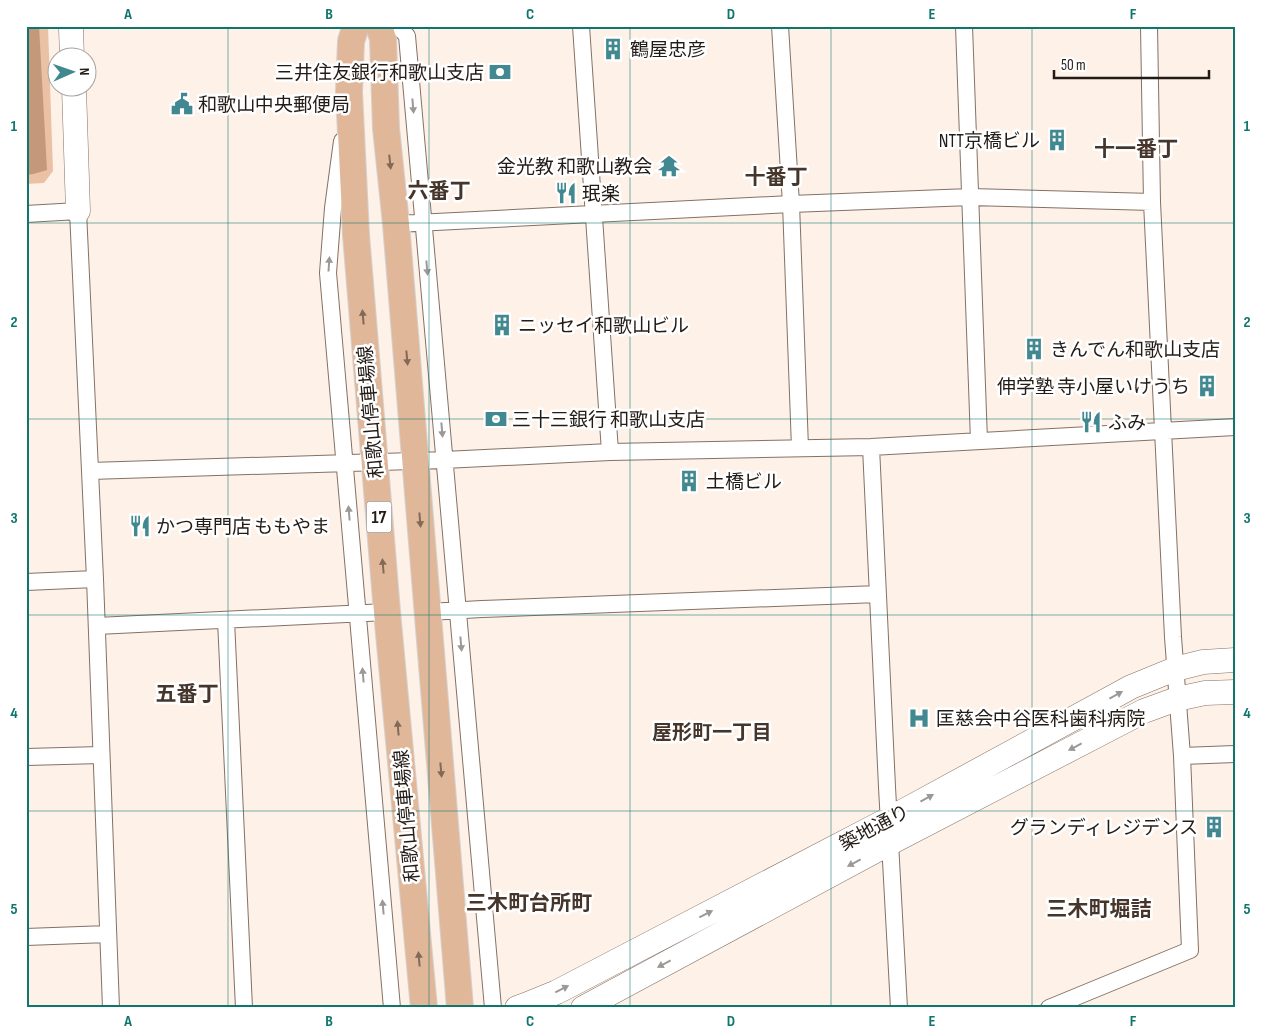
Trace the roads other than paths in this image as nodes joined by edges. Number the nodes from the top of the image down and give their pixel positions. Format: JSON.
{"nodes":[{"id":1,"x":72,"y":26,"type":"edge"},
{"id":2,"x":356,"y":26,"type":"edge"},
{"id":3,"x":379,"y":26,"type":"edge"},
{"id":4,"x":398,"y":26,"type":"edge"},
{"id":5,"x":581,"y":26,"type":"edge"},
{"id":6,"x":780,"y":26,"type":"edge"},
{"id":7,"x":964,"y":26,"type":"edge"},
{"id":8,"x":1149,"y":26,"type":"edge"},
{"id":9,"x":72,"y":48,"type":"edge"},
{"id":10,"x":349,"y":92,"type":"junction"},
{"id":11,"x":74,"y":98,"type":"edge"},
{"id":12,"x":970,"y":197,"type":"junction"},
{"id":13,"x":1152,"y":202,"type":"junction"},
{"id":14,"x":791,"y":204,"type":"junction"},
{"id":15,"x":78,"y":211,"type":"junction"},
{"id":16,"x":26,"y":214,"type":"edge"},
{"id":17,"x":594,"y":215,"type":"junction"},
{"id":18,"x":423,"y":223,"type":"junction"},
{"id":19,"x":396,"y":224,"type":"junction"},
{"id":20,"x":1235,"y":427,"type":"edge"},
{"id":21,"x":1163,"y":430,"type":"junction"},
{"id":22,"x":979,"y":441,"type":"junction"},
{"id":23,"x":872,"y":447,"type":"junction"},
{"id":24,"x":800,"y":448,"type":"junction"},
{"id":25,"x":610,"y":452,"type":"junction"},
{"id":26,"x":416,"y":460,"type":"junction"},
{"id":27,"x":444,"y":460,"type":"junction"},
{"id":28,"x":375,"y":462,"type":"junction"},
{"id":29,"x":345,"y":463,"type":"junction"},
{"id":30,"x":90,"y":471,"type":"junction"},
{"id":31,"x":95,"y":579,"type":"junction"},
{"id":32,"x":26,"y":582,"type":"edge"},
{"id":33,"x":878,"y":594,"type":"junction"},
{"id":34,"x":458,"y":610,"type":"junction"},
{"id":35,"x":387,"y":612,"type":"junction"},
{"id":36,"x":428,"y":612,"type":"junction"},
{"id":37,"x":358,"y":613,"type":"junction"},
{"id":38,"x":226,"y":620,"type":"junction"},
{"id":39,"x":97,"y":626,"type":"junction"},
{"id":40,"x":1235,"y":660,"type":"edge"},
{"id":41,"x":1175,"y":669,"type":"junction"},
{"id":42,"x":1235,"y":692,"type":"edge"},
{"id":43,"x":1177,"y":699,"type":"junction"},
{"id":44,"x":1235,"y":754,"type":"edge"},
{"id":45,"x":102,"y":755,"type":"junction"},
{"id":46,"x":1182,"y":756,"type":"junction"},
{"id":47,"x":26,"y":757,"type":"edge"},
{"id":48,"x":889,"y":819,"type":"junction"},
{"id":49,"x":890,"y":844,"type":"junction"},
{"id":50,"x":108,"y":934,"type":"junction"},
{"id":51,"x":26,"y":937,"type":"edge"},
{"id":52,"x":111,"y":1008,"type":"edge"},
{"id":53,"x":244,"y":1008,"type":"edge"},
{"id":54,"x":392,"y":1008,"type":"edge"},
{"id":55,"x":424,"y":1008,"type":"edge"},
{"id":56,"x":460,"y":1008,"type":"edge"},
{"id":57,"x":493,"y":1008,"type":"edge"},
{"id":58,"x":517,"y":1008,"type":"edge"},
{"id":59,"x":583,"y":1008,"type":"edge"},
{"id":60,"x":899,"y":1008,"type":"edge"},
{"id":61,"x":1049,"y":1008,"type":"edge"}],
"edges":[{"from":1,"to":9,"type":"street"},
{"from":2,"to":10,"type":"main road","name":"和歌山停車場線","number":"17"},
{"from":3,"to":19,"type":"main road","name":"和歌山停車場線","number":"17","one_way":true},
{"from":4,"to":18,"type":"street","one_way":true},
{"from":5,"to":17,"type":"street"},
{"from":6,"to":14,"type":"street"},
{"from":7,"to":12,"type":"street"},
{"from":8,"to":13,"type":"street"},
{"from":28,"to":10,"type":"main road","name":"和歌山停車場線","number":"17","one_way":true},
{"from":29,"to":10,"type":"street","one_way":true},
{"from":11,"to":15,"type":"street"},
{"from":12,"to":13,"type":"street"},
{"from":12,"to":14,"type":"street"},
{"from":12,"to":22,"type":"street"},
{"from":13,"to":21,"type":"street"},
{"from":14,"to":17,"type":"street"},
{"from":14,"to":24,"type":"street"},
{"from":15,"to":16,"type":"street"},
{"from":15,"to":30,"type":"street"},
{"from":17,"to":18,"type":"street"},
{"from":17,"to":25,"type":"street"},
{"from":18,"to":19,"type":"street"},
{"from":18,"to":27,"type":"street","one_way":true},
{"from":19,"to":26,"type":"main road","name":"和歌山停車場線","number":"17","one_way":true},
{"from":20,"to":21,"type":"street"},
{"from":21,"to":22,"type":"street"},
{"from":21,"to":41,"type":"street"},
{"from":22,"to":23,"type":"street"},
{"from":23,"to":24,"type":"street"},
{"from":23,"to":33,"type":"street"},
{"from":24,"to":25,"type":"street"},
{"from":25,"to":27,"type":"street"},
{"from":26,"to":27,"type":"street"},
{"from":26,"to":28,"type":"street"},
{"from":26,"to":36,"type":"main road","name":"和歌山停車場線","number":"17","one_way":true},
{"from":27,"to":34,"type":"street"},
{"from":28,"to":29,"type":"street"},
{"from":35,"to":28,"type":"main road","name":"和歌山停車場線","number":"17","one_way":true},
{"from":29,"to":30,"type":"street"},
{"from":37,"to":29,"type":"street","one_way":true},
{"from":30,"to":31,"type":"street"},
{"from":31,"to":32,"type":"street"},
{"from":31,"to":39,"type":"street"},
{"from":33,"to":34,"type":"street"},
{"from":33,"to":48,"type":"street"},
{"from":34,"to":36,"type":"street"},
{"from":34,"to":57,"type":"street","one_way":true},
{"from":35,"to":37,"type":"street"},
{"from":55,"to":35,"type":"main road","name":"和歌山停車場線","number":"17","one_way":true},
{"from":36,"to":56,"type":"main road","name":"和歌山停車場線","number":"17","one_way":true},
{"from":37,"to":38,"type":"street"},
{"from":54,"to":37,"type":"street","one_way":true},
{"from":38,"to":39,"type":"street"},
{"from":38,"to":53,"type":"street"},
{"from":39,"to":45,"type":"street"},
{"from":40,"to":41,"type":"street","name":"築地通り"},
{"from":41,"to":43,"type":"street"},
{"from":48,"to":41,"type":"street","name":"築地通り","one_way":true},
{"from":42,"to":43,"type":"street","name":"築地通り"},
{"from":43,"to":46,"type":"street"},
{"from":43,"to":49,"type":"street","name":"築地通り","one_way":true},
{"from":44,"to":46,"type":"street"},
{"from":45,"to":47,"type":"street"},
{"from":45,"to":50,"type":"street"},
{"from":46,"to":61,"type":"street"},
{"from":48,"to":49,"type":"street"},
{"from":58,"to":48,"type":"street","name":"築地通り","one_way":true},
{"from":49,"to":59,"type":"street","name":"築地通り","one_way":true},
{"from":49,"to":60,"type":"street"},
{"from":50,"to":51,"type":"street"},
{"from":50,"to":52,"type":"street"}]}
